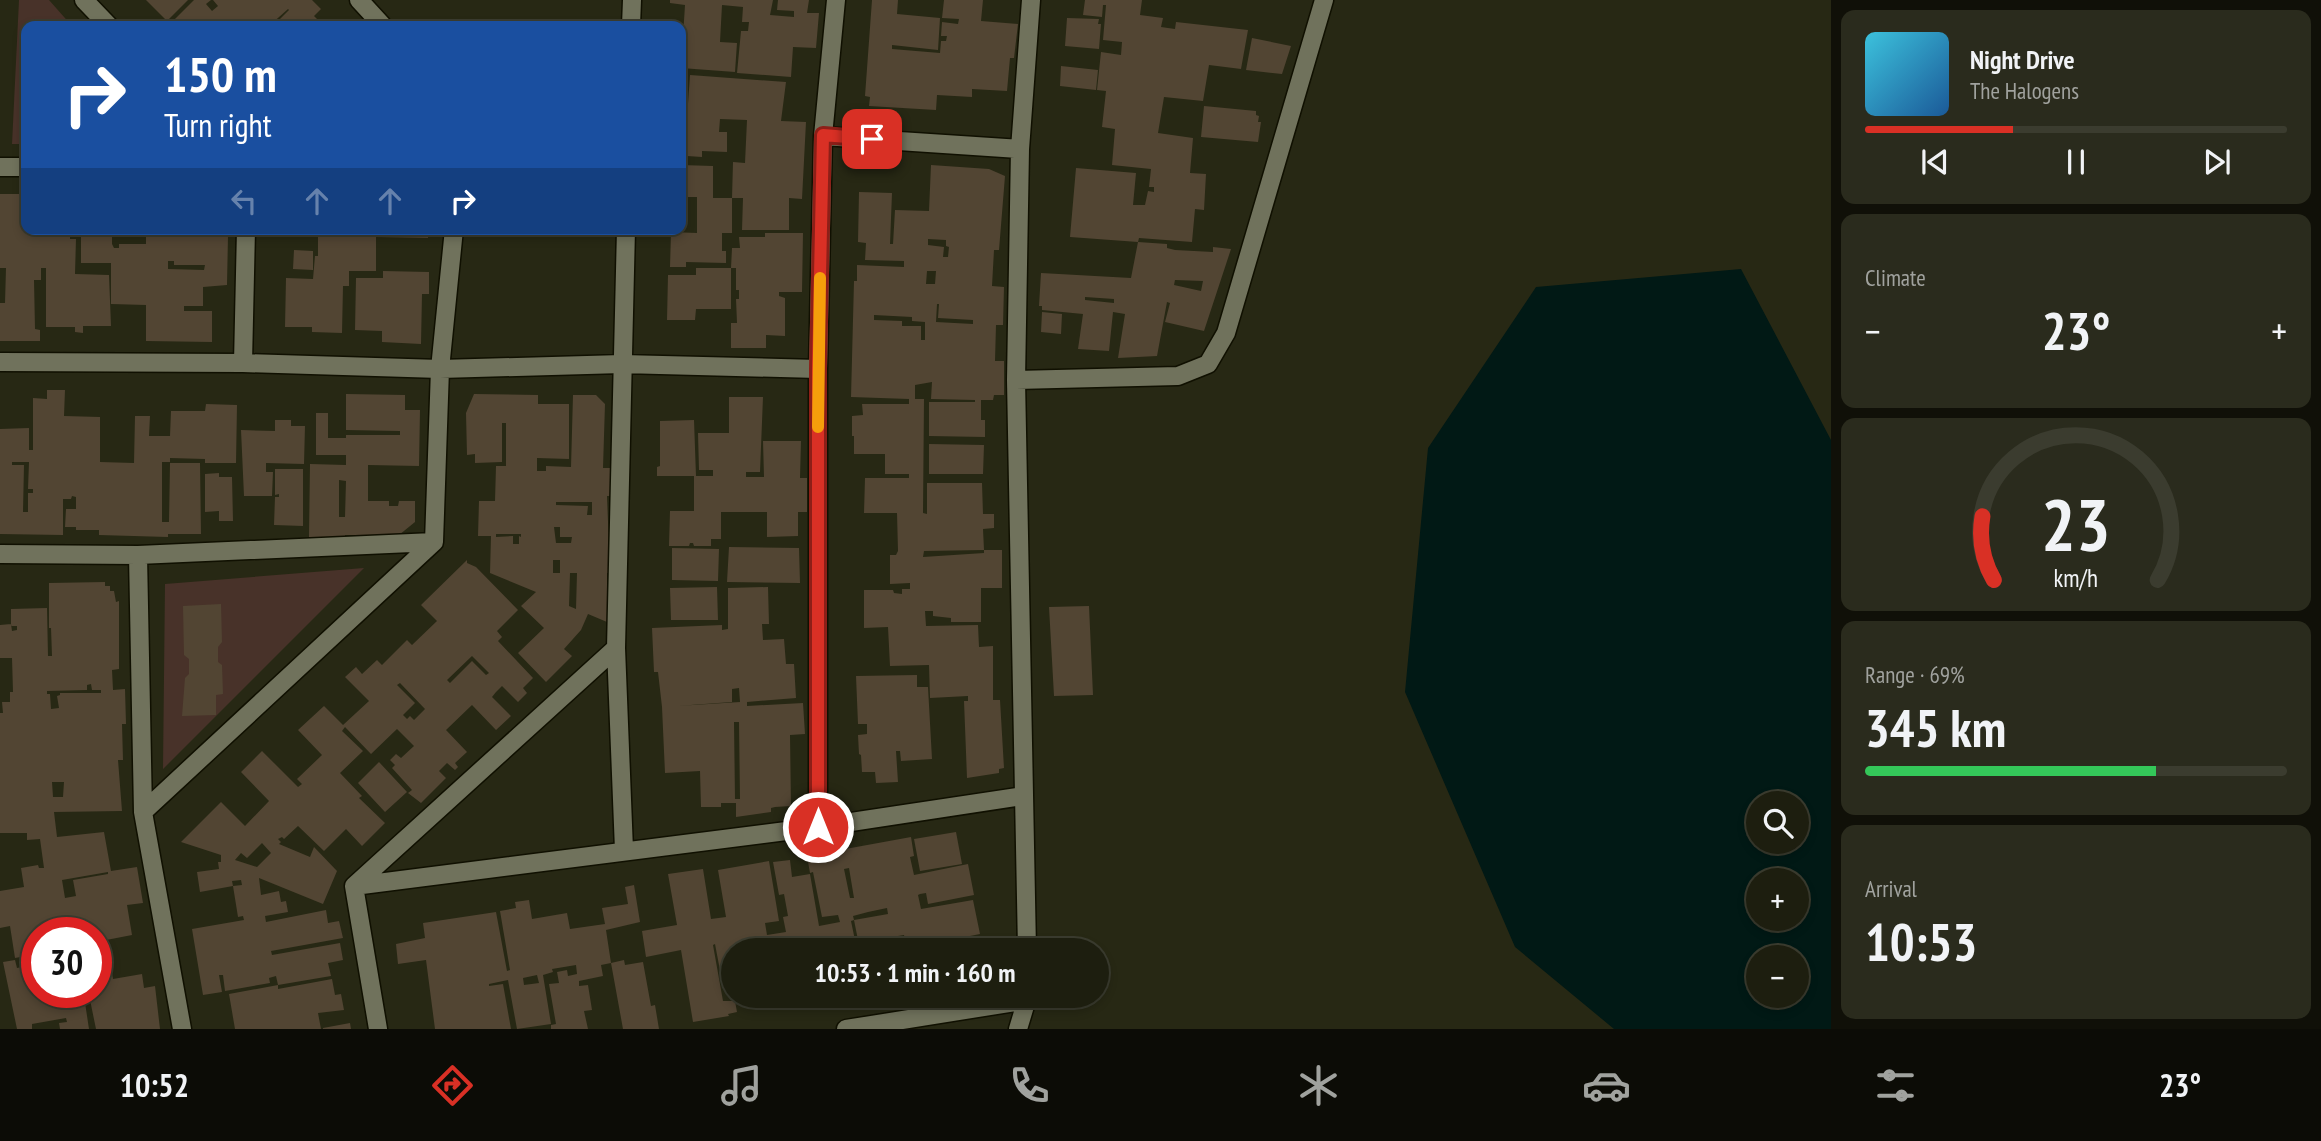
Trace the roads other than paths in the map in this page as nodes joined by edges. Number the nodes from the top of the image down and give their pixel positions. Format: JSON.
{"nodes":[{"id":1,"x":84,"y":0,"type":"edge"},
{"id":2,"x":359,"y":0,"type":"edge"},
{"id":3,"x":632,"y":0,"type":"edge"},
{"id":4,"x":836,"y":0,"type":"edge"},
{"id":5,"x":1031,"y":0,"type":"edge"},
{"id":6,"x":1324,"y":0,"type":"edge"},
{"id":7,"x":104,"y":21,"type":"edge"},
{"id":8,"x":378,"y":21,"type":"edge"},
{"id":9,"x":631,"y":21,"type":"edge"},
{"id":10,"x":823,"y":135,"type":"junction"},
{"id":11,"x":1020,"y":149,"type":"junction"},
{"id":12,"x":0,"y":167,"type":"edge"},
{"id":13,"x":21,"y":167,"type":"edge"},
{"id":14,"x":246,"y":235,"type":"edge"},
{"id":15,"x":453,"y":235,"type":"edge"},
{"id":16,"x":626,"y":235,"type":"edge"},
{"id":17,"x":0,"y":362,"type":"edge"},
{"id":18,"x":243,"y":363,"type":"junction"},
{"id":19,"x":622,"y":364,"type":"junction"},
{"id":20,"x":440,"y":369,"type":"junction"},
{"id":21,"x":818,"y":369,"type":"junction"},
{"id":22,"x":1016,"y":380,"type":"junction"},
{"id":23,"x":434,"y":542,"type":"junction"},
{"id":24,"x":0,"y":554,"type":"edge"},
{"id":25,"x":138,"y":555,"type":"junction"},
{"id":26,"x":616,"y":648,"type":"junction"},
{"id":27,"x":1023,"y":796,"type":"junction"},
{"id":28,"x":143,"y":812,"type":"junction"},
{"id":29,"x":818,"y":827,"type":"junction"},
{"id":30,"x":624,"y":850,"type":"junction"},
{"id":31,"x":354,"y":886,"type":"junction"},
{"id":32,"x":1027,"y":938,"type":"edge"},
{"id":33,"x":969,"y":1008,"type":"edge"},
{"id":34,"x":1025,"y":1008,"type":"edge"},
{"id":35,"x":182,"y":1029,"type":"edge"},
{"id":36,"x":378,"y":1029,"type":"edge"},
{"id":37,"x":846,"y":1029,"type":"edge"},
{"id":38,"x":1018,"y":1029,"type":"edge"}],
"edges":[{"from":1,"to":7,"type":"street"},
{"from":2,"to":8,"type":"street"},
{"from":3,"to":9,"type":"street"},
{"from":4,"to":10,"type":"street"},
{"from":5,"to":11,"type":"street"},
{"from":6,"to":22,"type":"street"},
{"from":10,"to":11,"type":"street"},
{"from":10,"to":21,"type":"street"},
{"from":11,"to":22,"type":"street"},
{"from":12,"to":13,"type":"street"},
{"from":14,"to":18,"type":"street"},
{"from":15,"to":20,"type":"street"},
{"from":16,"to":19,"type":"street"},
{"from":17,"to":18,"type":"street"},
{"from":18,"to":20,"type":"street"},
{"from":19,"to":20,"type":"street"},
{"from":19,"to":21,"type":"street"},
{"from":19,"to":26,"type":"street"},
{"from":20,"to":23,"type":"street"},
{"from":21,"to":29,"type":"street"},
{"from":22,"to":27,"type":"street"},
{"from":23,"to":25,"type":"street"},
{"from":23,"to":28,"type":"street"},
{"from":24,"to":25,"type":"street"},
{"from":25,"to":28,"type":"street"},
{"from":26,"to":30,"type":"street"},
{"from":26,"to":31,"type":"street"},
{"from":27,"to":29,"type":"street"},
{"from":27,"to":32,"type":"street"},
{"from":28,"to":35,"type":"street"},
{"from":29,"to":30,"type":"street"},
{"from":30,"to":31,"type":"street"},
{"from":31,"to":36,"type":"street"},
{"from":33,"to":37,"type":"street"},
{"from":34,"to":38,"type":"street"}]}
